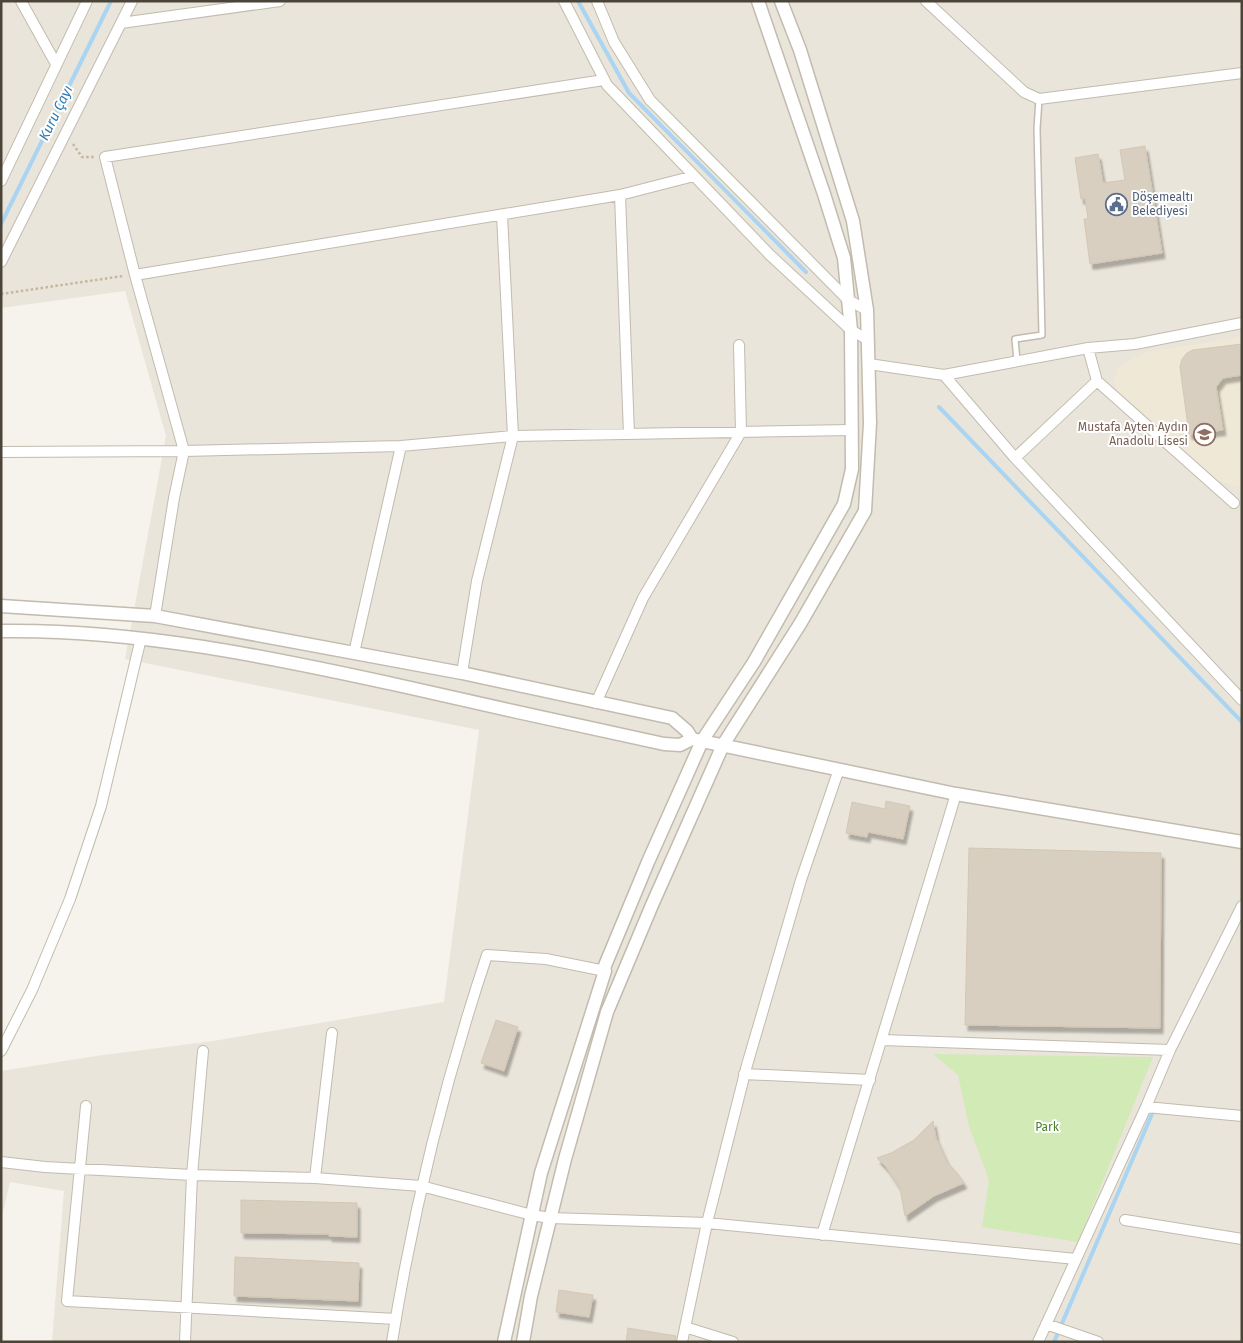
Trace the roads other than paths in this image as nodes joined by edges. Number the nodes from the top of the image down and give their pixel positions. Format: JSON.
{"nodes":[{"id":1,"x":22,"y":1,"type":"edge"},
{"id":2,"x":87,"y":1,"type":"edge"},
{"id":3,"x":132,"y":1,"type":"edge"},
{"id":4,"x":280,"y":1,"type":"edge"},
{"id":5,"x":564,"y":1,"type":"edge"},
{"id":6,"x":597,"y":1,"type":"edge"},
{"id":7,"x":758,"y":1,"type":"edge"},
{"id":8,"x":781,"y":1,"type":"edge"},
{"id":9,"x":926,"y":1,"type":"edge"},
{"id":10,"x":121,"y":23,"type":"junction"},
{"id":11,"x":56,"y":64,"type":"junction"},
{"id":12,"x":1242,"y":73,"type":"edge"},
{"id":13,"x":604,"y":80,"type":"junction"},
{"id":14,"x":1039,"y":99,"type":"junction"},
{"id":15,"x":694,"y":176,"type":"junction"},
{"id":16,"x":1,"y":181,"type":"edge"},
{"id":17,"x":620,"y":195,"type":"junction"},
{"id":18,"x":502,"y":215,"type":"junction"},
{"id":19,"x":1,"y":262,"type":"edge"},
{"id":20,"x":135,"y":275,"type":"junction"},
{"id":21,"x":848,"y":300,"type":"junction"},
{"id":22,"x":867,"y":310,"type":"junction"},
{"id":23,"x":1242,"y":323,"type":"edge"},
{"id":24,"x":851,"y":330,"type":"junction"},
{"id":25,"x":868,"y":340,"type":"junction"},
{"id":26,"x":739,"y":345,"type":"dead end"},
{"id":27,"x":1088,"y":348,"type":"junction"},
{"id":28,"x":1018,"y":362,"type":"junction"},
{"id":29,"x":851,"y":364,"type":"junction"},
{"id":30,"x":869,"y":364,"type":"junction"},
{"id":31,"x":944,"y":376,"type":"junction"},
{"id":32,"x":1096,"y":381,"type":"junction"},
{"id":33,"x":852,"y":430,"type":"junction"},
{"id":34,"x":741,"y":432,"type":"junction"},
{"id":35,"x":629,"y":434,"type":"junction"},
{"id":36,"x":513,"y":436,"type":"junction"},
{"id":37,"x":401,"y":446,"type":"junction"},
{"id":38,"x":184,"y":451,"type":"junction"},
{"id":39,"x":1,"y":452,"type":"edge"},
{"id":40,"x":1015,"y":458,"type":"junction"},
{"id":41,"x":1234,"y":503,"type":"dead end"},
{"id":42,"x":1,"y":606,"type":"edge"},
{"id":43,"x":155,"y":616,"type":"junction"},
{"id":44,"x":1,"y":631,"type":"edge"},
{"id":45,"x":141,"y":638,"type":"junction"},
{"id":46,"x":354,"y":653,"type":"junction"},
{"id":47,"x":462,"y":673,"type":"junction"},
{"id":48,"x":1242,"y":700,"type":"edge"},
{"id":49,"x":596,"y":703,"type":"junction"},
{"id":50,"x":697,"y":740,"type":"junction"},
{"id":51,"x":723,"y":745,"type":"junction"},
{"id":52,"x":839,"y":769,"type":"junction"},
{"id":53,"x":956,"y":794,"type":"junction"},
{"id":54,"x":1242,"y":842,"type":"edge"},
{"id":55,"x":1242,"y":906,"type":"edge"},
{"id":56,"x":605,"y":971,"type":"junction"},
{"id":57,"x":332,"y":1033,"type":"dead end"},
{"id":58,"x":882,"y":1040,"type":"junction"},
{"id":59,"x":1170,"y":1050,"type":"junction"},
{"id":60,"x":1,"y":1051,"type":"edge"},
{"id":61,"x":203,"y":1051,"type":"dead end"},
{"id":62,"x":744,"y":1074,"type":"junction"},
{"id":63,"x":870,"y":1080,"type":"junction"},
{"id":64,"x":86,"y":1106,"type":"dead end"},
{"id":65,"x":1146,"y":1108,"type":"junction"},
{"id":66,"x":1242,"y":1116,"type":"edge"},
{"id":67,"x":1,"y":1162,"type":"edge"},
{"id":68,"x":79,"y":1168,"type":"junction"},
{"id":69,"x":192,"y":1175,"type":"junction"},
{"id":70,"x":315,"y":1178,"type":"junction"},
{"id":71,"x":422,"y":1186,"type":"junction"},
{"id":72,"x":532,"y":1215,"type":"junction"},
{"id":73,"x":550,"y":1218,"type":"junction"},
{"id":74,"x":1125,"y":1220,"type":"dead end"},
{"id":75,"x":707,"y":1223,"type":"junction"},
{"id":76,"x":822,"y":1235,"type":"junction"},
{"id":77,"x":1242,"y":1239,"type":"edge"},
{"id":78,"x":1076,"y":1259,"type":"junction"},
{"id":79,"x":185,"y":1307,"type":"junction"},
{"id":80,"x":396,"y":1319,"type":"junction"},
{"id":81,"x":685,"y":1327,"type":"junction"},
{"id":82,"x":1055,"y":1327,"type":"junction"},
{"id":83,"x":185,"y":1342,"type":"edge"},
{"id":84,"x":392,"y":1342,"type":"edge"},
{"id":85,"x":504,"y":1342,"type":"edge"},
{"id":86,"x":523,"y":1342,"type":"edge"},
{"id":87,"x":682,"y":1342,"type":"edge"},
{"id":88,"x":733,"y":1342,"type":"edge"},
{"id":89,"x":1038,"y":1342,"type":"edge"},
{"id":90,"x":1098,"y":1342,"type":"edge"}],
"edges":[{"from":1,"to":11,"type":"street"},
{"from":2,"to":11,"type":"street"},
{"from":3,"to":10,"type":"street"},
{"from":4,"to":10,"type":"street"},
{"from":5,"to":13,"type":"street"},
{"from":6,"to":21,"type":"street"},
{"from":7,"to":21,"type":"street"},
{"from":8,"to":22,"type":"street"},
{"from":9,"to":14,"type":"street"},
{"from":10,"to":19,"type":"street"},
{"from":11,"to":16,"type":"street"},
{"from":12,"to":14,"type":"street"},
{"from":13,"to":15,"type":"street"},
{"from":13,"to":20,"type":"street"},
{"from":14,"to":28,"type":"lane"},
{"from":15,"to":17,"type":"street"},
{"from":15,"to":24,"type":"street"},
{"from":17,"to":18,"type":"street"},
{"from":17,"to":35,"type":"street"},
{"from":18,"to":20,"type":"street"},
{"from":18,"to":36,"type":"street"},
{"from":20,"to":38,"type":"street"},
{"from":21,"to":22,"type":"street"},
{"from":21,"to":24,"type":"street"},
{"from":22,"to":25,"type":"street"},
{"from":23,"to":27,"type":"street"},
{"from":24,"to":25,"type":"street"},
{"from":24,"to":29,"type":"street"},
{"from":25,"to":30,"type":"street"},
{"from":26,"to":34,"type":"street"},
{"from":27,"to":28,"type":"street"},
{"from":27,"to":32,"type":"street"},
{"from":28,"to":31,"type":"street"},
{"from":29,"to":30,"type":"street"},
{"from":29,"to":33,"type":"street"},
{"from":30,"to":31,"type":"street"},
{"from":30,"to":51,"type":"street"},
{"from":31,"to":40,"type":"street"},
{"from":32,"to":40,"type":"street"},
{"from":32,"to":41,"type":"street"},
{"from":33,"to":34,"type":"street"},
{"from":33,"to":50,"type":"street"},
{"from":34,"to":35,"type":"street"},
{"from":34,"to":49,"type":"street"},
{"from":35,"to":36,"type":"street"},
{"from":36,"to":37,"type":"street"},
{"from":36,"to":47,"type":"street"},
{"from":37,"to":38,"type":"street"},
{"from":37,"to":46,"type":"street"},
{"from":38,"to":39,"type":"street"},
{"from":38,"to":43,"type":"street"},
{"from":40,"to":48,"type":"street"},
{"from":42,"to":43,"type":"street"},
{"from":43,"to":46,"type":"street"},
{"from":44,"to":45,"type":"street"},
{"from":45,"to":50,"type":"street"},
{"from":45,"to":60,"type":"street"},
{"from":46,"to":47,"type":"street"},
{"from":47,"to":49,"type":"street"},
{"from":49,"to":50,"type":"street"},
{"from":50,"to":51,"type":"street"},
{"from":50,"to":56,"type":"street"},
{"from":51,"to":52,"type":"street"},
{"from":51,"to":73,"type":"street"},
{"from":52,"to":53,"type":"street"},
{"from":52,"to":62,"type":"street"},
{"from":53,"to":54,"type":"street"},
{"from":53,"to":58,"type":"street"},
{"from":55,"to":59,"type":"street"},
{"from":56,"to":71,"type":"street"},
{"from":56,"to":72,"type":"street"},
{"from":57,"to":70,"type":"street"},
{"from":58,"to":59,"type":"street"},
{"from":58,"to":63,"type":"street"},
{"from":59,"to":65,"type":"street"},
{"from":61,"to":69,"type":"street"},
{"from":62,"to":63,"type":"street"},
{"from":62,"to":75,"type":"street"},
{"from":63,"to":76,"type":"street"},
{"from":64,"to":68,"type":"street"},
{"from":65,"to":66,"type":"street"},
{"from":65,"to":78,"type":"street"},
{"from":67,"to":68,"type":"street"},
{"from":68,"to":69,"type":"street"},
{"from":68,"to":79,"type":"street"},
{"from":69,"to":70,"type":"street"},
{"from":69,"to":79,"type":"street"},
{"from":70,"to":71,"type":"street"},
{"from":71,"to":72,"type":"street"},
{"from":71,"to":80,"type":"street"},
{"from":72,"to":73,"type":"street"},
{"from":72,"to":85,"type":"street"},
{"from":73,"to":75,"type":"street"},
{"from":73,"to":86,"type":"street"},
{"from":74,"to":77,"type":"street"},
{"from":75,"to":76,"type":"street"},
{"from":75,"to":81,"type":"street"},
{"from":76,"to":78,"type":"street"},
{"from":78,"to":82,"type":"street"},
{"from":79,"to":80,"type":"street"},
{"from":79,"to":83,"type":"street"},
{"from":80,"to":84,"type":"street"},
{"from":81,"to":87,"type":"street"},
{"from":81,"to":88,"type":"street"},
{"from":82,"to":89,"type":"street"},
{"from":82,"to":90,"type":"street"}]}
